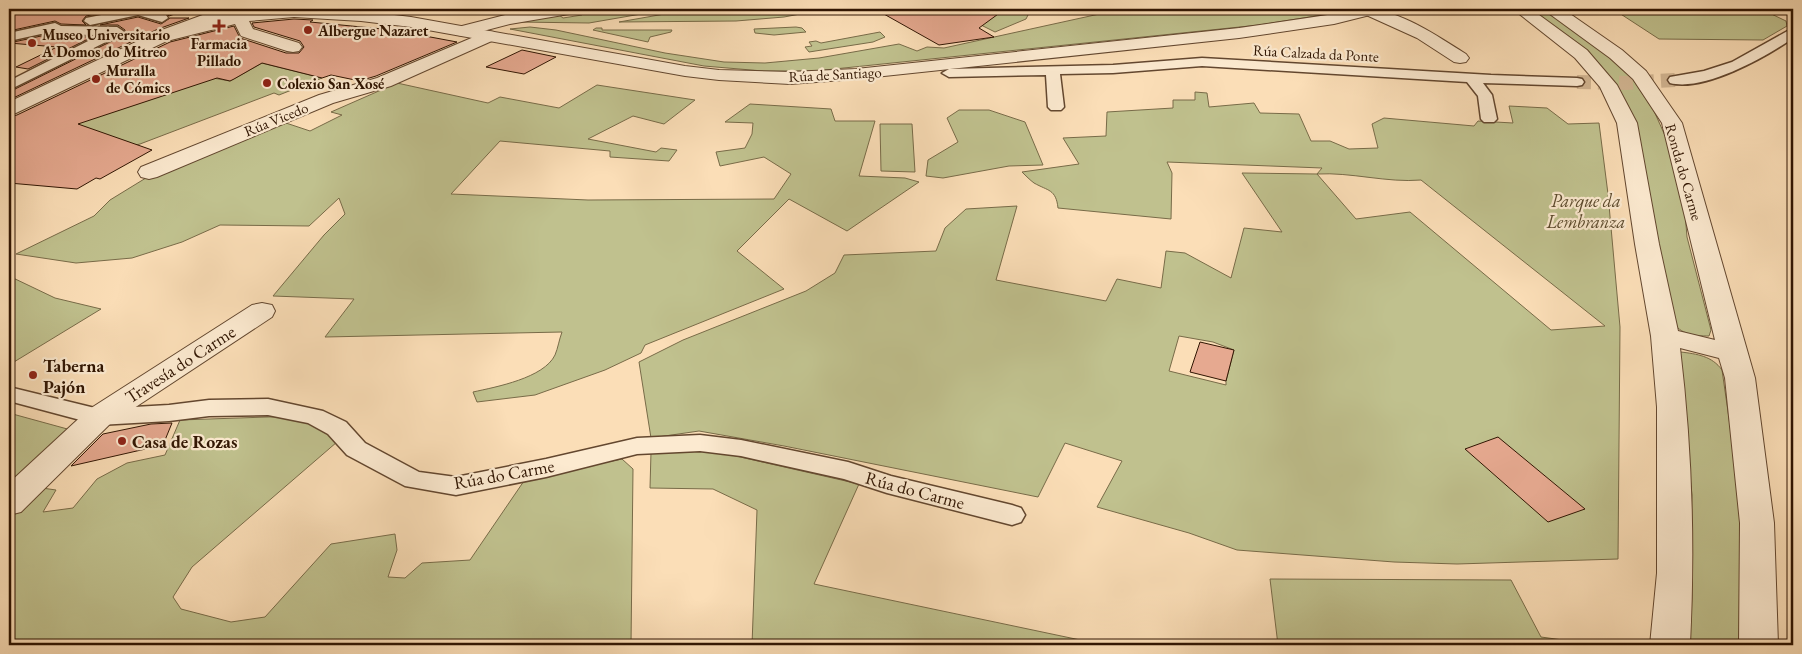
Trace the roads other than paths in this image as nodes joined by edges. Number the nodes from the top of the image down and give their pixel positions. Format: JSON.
{"nodes":[{"id":1,"x":275,"y":9,"type":"edge"},
{"id":2,"x":569,"y":9,"type":"edge"},
{"id":3,"x":1520,"y":9,"type":"edge"},
{"id":4,"x":1553,"y":9,"type":"edge"},
{"id":5,"x":143,"y":10,"type":"edge"},
{"id":6,"x":296,"y":10,"type":"edge"},
{"id":7,"x":1373,"y":10,"type":"edge"},
{"id":8,"x":236,"y":13,"type":"edge"},
{"id":9,"x":187,"y":26,"type":"junction"},
{"id":10,"x":41,"y":30,"type":"junction"},
{"id":11,"x":462,"y":32,"type":"junction"},
{"id":12,"x":1793,"y":32,"type":"edge"},
{"id":13,"x":488,"y":36,"type":"junction"},
{"id":14,"x":11,"y":38,"type":"edge"},
{"id":15,"x":157,"y":39,"type":"junction"},
{"id":16,"x":293,"y":47,"type":"dead end"},
{"id":17,"x":1024,"y":57,"type":"junction"},
{"id":18,"x":1460,"y":58,"type":"dead end"},
{"id":19,"x":1053,"y":69,"type":"junction"},
{"id":20,"x":948,"y":73,"type":"dead end"},
{"id":21,"x":1471,"y":78,"type":"junction"},
{"id":22,"x":1674,"y":80,"type":"tunnel mouth"},
{"id":23,"x":1577,"y":82,"type":"tunnel mouth"},
{"id":24,"x":9,"y":86,"type":"edge"},
{"id":25,"x":1056,"y":107,"type":"dead end"},
{"id":26,"x":9,"y":109,"type":"edge"},
{"id":27,"x":1489,"y":119,"type":"dead end"},
{"id":28,"x":149,"y":172,"type":"dead end"},
{"id":29,"x":262,"y":311,"type":"dead end"},
{"id":30,"x":1665,"y":336,"type":"junction"},
{"id":31,"x":1732,"y":353,"type":"junction"},
{"id":32,"x":9,"y":394,"type":"edge"},
{"id":33,"x":98,"y":417,"type":"junction"},
{"id":34,"x":9,"y":503,"type":"edge"},
{"id":35,"x":1012,"y":515,"type":"dead end"},
{"id":36,"x":1670,"y":645,"type":"edge"},
{"id":37,"x":1759,"y":645,"type":"edge"}],
"edges":[{"from":1,"to":6,"type":"street","name":"Rúa de Santiago"},
{"from":2,"to":11,"type":"street"},
{"from":3,"to":30,"type":"street"},
{"from":4,"to":31,"type":"street","name":"Ronda do Carme"},
{"from":5,"to":9,"type":"street"},
{"from":5,"to":10,"type":"street"},
{"from":6,"to":8,"type":"street","name":"Rúa de Santiago"},
{"from":6,"to":11,"type":"street","name":"Rúa de Santiago"},
{"from":7,"to":17,"type":"street","name":"Rúa de Santiago"},
{"from":7,"to":18,"type":"street"},
{"from":8,"to":9,"type":"street"},
{"from":8,"to":15,"type":"street","name":"Rúa de Santiago"},
{"from":8,"to":16,"type":"street"},
{"from":9,"to":15,"type":"street"},
{"from":10,"to":14,"type":"street"},
{"from":10,"to":24,"type":"street"},
{"from":11,"to":13,"type":"street","name":"Rúa de Santiago"},
{"from":12,"to":22,"type":"street"},
{"from":13,"to":17,"type":"street","name":"Rúa de Santiago"},
{"from":13,"to":28,"type":"street","name":"Rúa Vicedo"},
{"from":15,"to":26,"type":"street"},
{"from":17,"to":19,"type":"street","name":"Rúa Calzada da Ponte"},
{"from":19,"to":20,"type":"street","name":"Rúa Calzada da Ponte"},
{"from":19,"to":21,"type":"street","name":"Rúa Calzada da Ponte"},
{"from":19,"to":25,"type":"street"},
{"from":21,"to":23,"type":"street","name":"Rúa Calzada da Ponte"},
{"from":21,"to":27,"type":"street"},
{"from":29,"to":33,"type":"street","name":"Travesía do Carme"},
{"from":30,"to":31,"type":"street"},
{"from":30,"to":36,"type":"street"},
{"from":31,"to":37,"type":"street","name":"Ronda do Carme"},
{"from":32,"to":33,"type":"street","name":"Rúa do Carme"},
{"from":33,"to":34,"type":"street","name":"Travesía do Carme"},
{"from":33,"to":35,"type":"street","name":"Rúa do Carme"}]}
